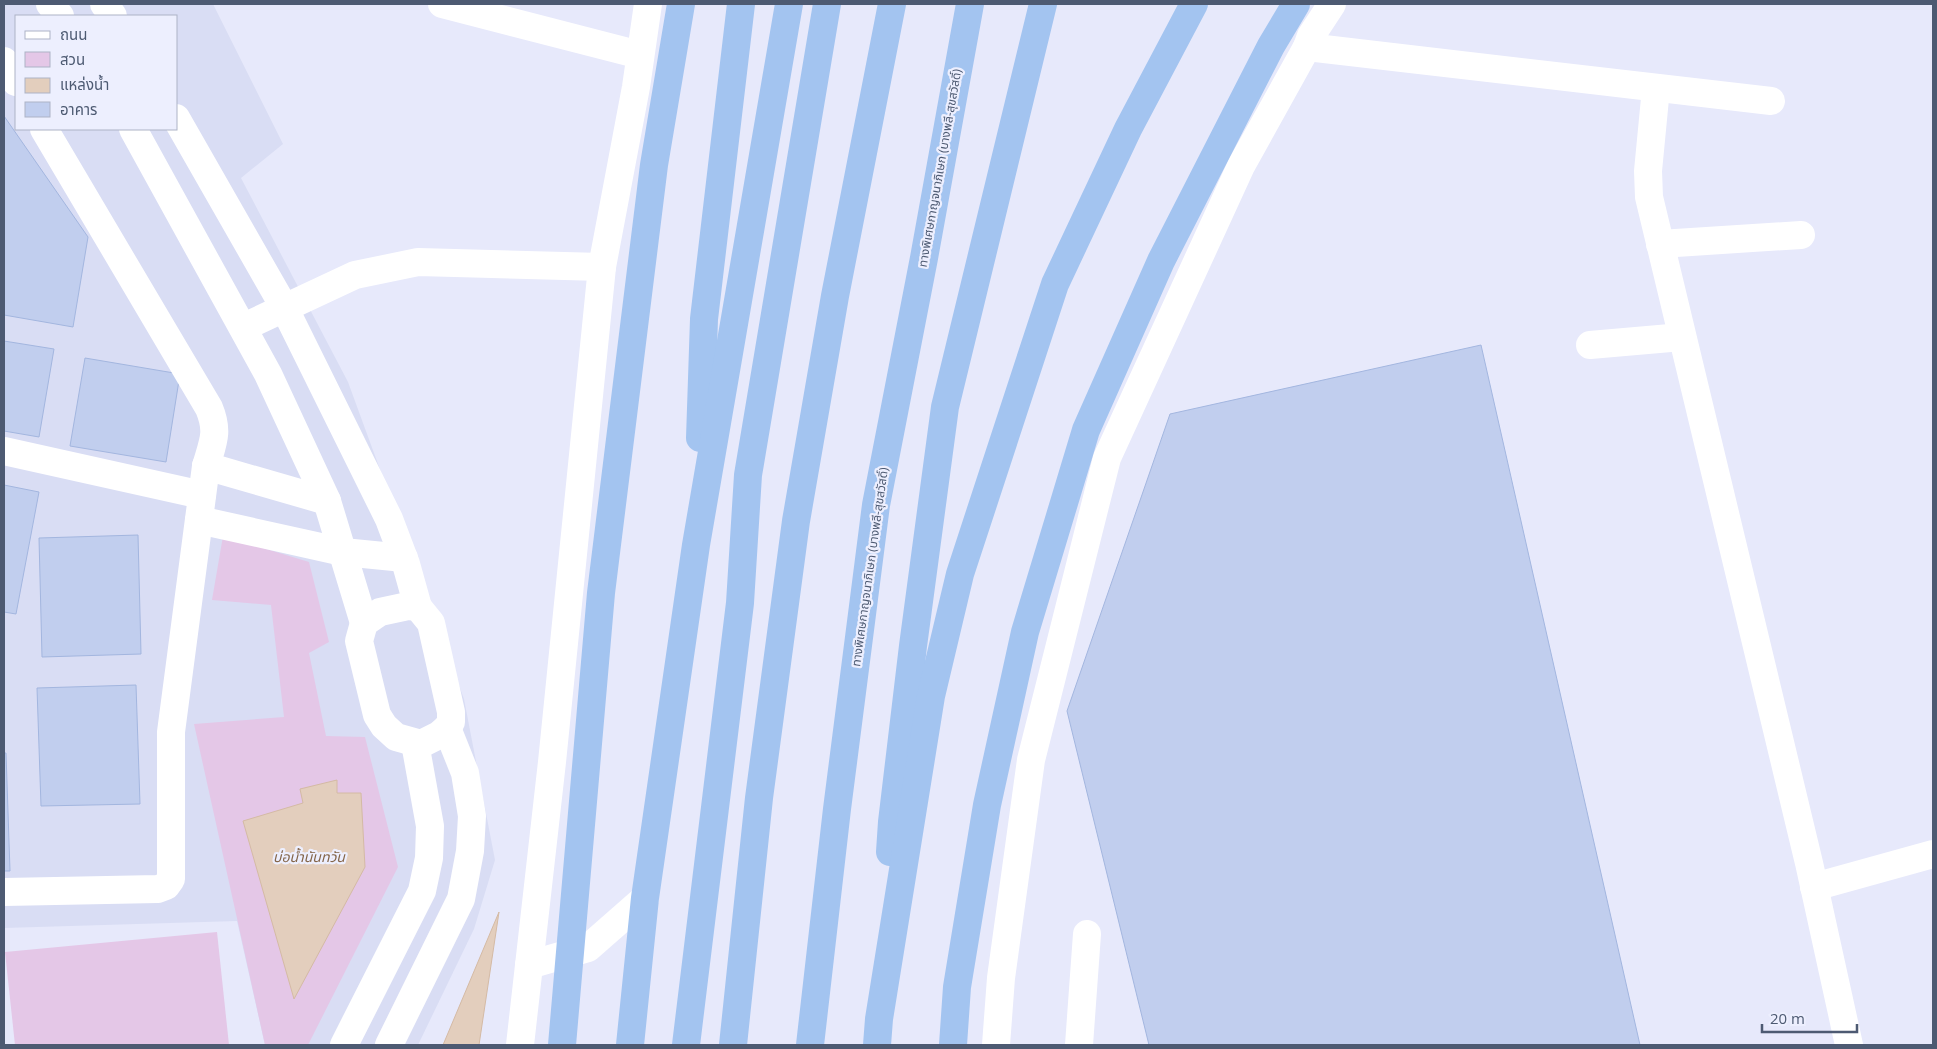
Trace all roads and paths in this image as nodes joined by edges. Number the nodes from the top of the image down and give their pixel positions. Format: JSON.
{"nodes":[{"id":1,"x":50,"y":4,"type":"edge"},
{"id":2,"x":104,"y":4,"type":"edge"},
{"id":3,"x":442,"y":4,"type":"edge"},
{"id":4,"x":648,"y":4,"type":"edge"},
{"id":5,"x":681,"y":4,"type":"edge"},
{"id":6,"x":741,"y":4,"type":"edge"},
{"id":7,"x":789,"y":4,"type":"edge"},
{"id":8,"x":827,"y":4,"type":"edge"},
{"id":9,"x":892,"y":4,"type":"edge"},
{"id":10,"x":970,"y":4,"type":"edge"},
{"id":11,"x":1043,"y":4,"type":"edge"},
{"id":12,"x":1194,"y":4,"type":"edge"},
{"id":13,"x":1296,"y":4,"type":"edge"},
{"id":14,"x":1332,"y":4,"type":"edge"},
{"id":15,"x":59,"y":15,"type":"edge"},
{"id":16,"x":112,"y":15,"type":"edge"},
{"id":17,"x":1307,"y":46,"type":"junction"},
{"id":18,"x":640,"y":54,"type":"junction"},
{"id":19,"x":4,"y":61,"type":"edge"},
{"id":20,"x":15,"y":80,"type":"edge"},
{"id":21,"x":1656,"y":88,"type":"junction"},
{"id":22,"x":1771,"y":101,"type":"dead end"},
{"id":23,"x":178,"y":122,"type":"edge"},
{"id":24,"x":45,"y":130,"type":"edge"},
{"id":25,"x":134,"y":130,"type":"edge"},
{"id":26,"x":1801,"y":236,"type":"dead end"},
{"id":27,"x":1660,"y":244,"type":"junction"},
{"id":28,"x":602,"y":267,"type":"junction"},
{"id":29,"x":284,"y":308,"type":"junction"},
{"id":30,"x":244,"y":327,"type":"junction"},
{"id":31,"x":1682,"y":337,"type":"junction"},
{"id":32,"x":1590,"y":345,"type":"dead end"},
{"id":33,"x":4,"y":451,"type":"edge"},
{"id":34,"x":206,"y":466,"type":"junction"},
{"id":35,"x":326,"y":502,"type":"junction"},
{"id":36,"x":201,"y":507,"type":"junction"},
{"id":37,"x":696,"y":545,"type":"junction"},
{"id":38,"x":343,"y":552,"type":"junction"},
{"id":39,"x":404,"y":558,"type":"junction"},
{"id":40,"x":418,"y":607,"type":"junction"},
{"id":41,"x":364,"y":624,"type":"junction"},
{"id":42,"x":448,"y":728,"type":"junction"},
{"id":43,"x":415,"y":743,"type":"junction"},
{"id":44,"x":1933,"y":854,"type":"edge"},
{"id":45,"x":1814,"y":887,"type":"junction"},
{"id":46,"x":4,"y":892,"type":"edge"},
{"id":47,"x":645,"y":898,"type":"junction"},
{"id":48,"x":1087,"y":934,"type":"dead end"},
{"id":49,"x":529,"y":965,"type":"junction"},
{"id":50,"x":879,"y":1018,"type":"junction"},
{"id":51,"x":344,"y":1045,"type":"edge"},
{"id":52,"x":389,"y":1045,"type":"edge"},
{"id":53,"x":520,"y":1045,"type":"edge"},
{"id":54,"x":562,"y":1045,"type":"edge"},
{"id":55,"x":630,"y":1045,"type":"edge"},
{"id":56,"x":686,"y":1045,"type":"edge"},
{"id":57,"x":733,"y":1045,"type":"edge"},
{"id":58,"x":810,"y":1045,"type":"edge"},
{"id":59,"x":877,"y":1045,"type":"edge"},
{"id":60,"x":953,"y":1045,"type":"edge"},
{"id":61,"x":996,"y":1045,"type":"edge"},
{"id":62,"x":1079,"y":1045,"type":"edge"},
{"id":63,"x":1849,"y":1045,"type":"edge"}],
"edges":[{"from":1,"to":15,"type":"street"},
{"from":2,"to":16,"type":"street"},
{"from":3,"to":18,"type":"street"},
{"from":4,"to":18,"type":"street"},
{"from":5,"to":54,"type":"highway"},
{"from":6,"to":37,"type":"highway"},
{"from":7,"to":37,"type":"highway"},
{"from":8,"to":56,"type":"highway"},
{"from":9,"to":57,"type":"highway"},
{"from":10,"to":58,"type":"highway","name":"ทางพิเศษกาญจนาภิเษก (บางพลี-สุขสวัสดิ์)"},
{"from":11,"to":50,"type":"highway"},
{"from":12,"to":50,"type":"highway"},
{"from":13,"to":60,"type":"highway"},
{"from":14,"to":17,"type":"street"},
{"from":17,"to":21,"type":"street"},
{"from":17,"to":61,"type":"street"},
{"from":18,"to":28,"type":"street"},
{"from":19,"to":20,"type":"street"},
{"from":21,"to":22,"type":"street"},
{"from":21,"to":27,"type":"street"},
{"from":23,"to":29,"type":"street"},
{"from":24,"to":34,"type":"street"},
{"from":25,"to":30,"type":"street"},
{"from":26,"to":27,"type":"street"},
{"from":27,"to":31,"type":"street"},
{"from":28,"to":29,"type":"street"},
{"from":28,"to":49,"type":"street"},
{"from":29,"to":30,"type":"street"},
{"from":29,"to":39,"type":"street"},
{"from":30,"to":35,"type":"street"},
{"from":31,"to":32,"type":"street"},
{"from":31,"to":45,"type":"street"},
{"from":33,"to":36,"type":"street"},
{"from":34,"to":35,"type":"street"},
{"from":34,"to":36,"type":"street"},
{"from":35,"to":38,"type":"street"},
{"from":36,"to":38,"type":"street"},
{"from":36,"to":46,"type":"street"},
{"from":37,"to":47,"type":"highway"},
{"from":38,"to":39,"type":"street"},
{"from":38,"to":41,"type":"street"},
{"from":39,"to":40,"type":"street"},
{"from":40,"to":41,"type":"street"},
{"from":40,"to":42,"type":"street"},
{"from":41,"to":43,"type":"street"},
{"from":42,"to":43,"type":"street"},
{"from":42,"to":52,"type":"street"},
{"from":43,"to":51,"type":"street"},
{"from":44,"to":45,"type":"street"},
{"from":45,"to":63,"type":"street"},
{"from":47,"to":49,"type":"street"},
{"from":47,"to":55,"type":"highway"},
{"from":48,"to":62,"type":"street"},
{"from":49,"to":53,"type":"street"},
{"from":50,"to":59,"type":"highway"}]}
